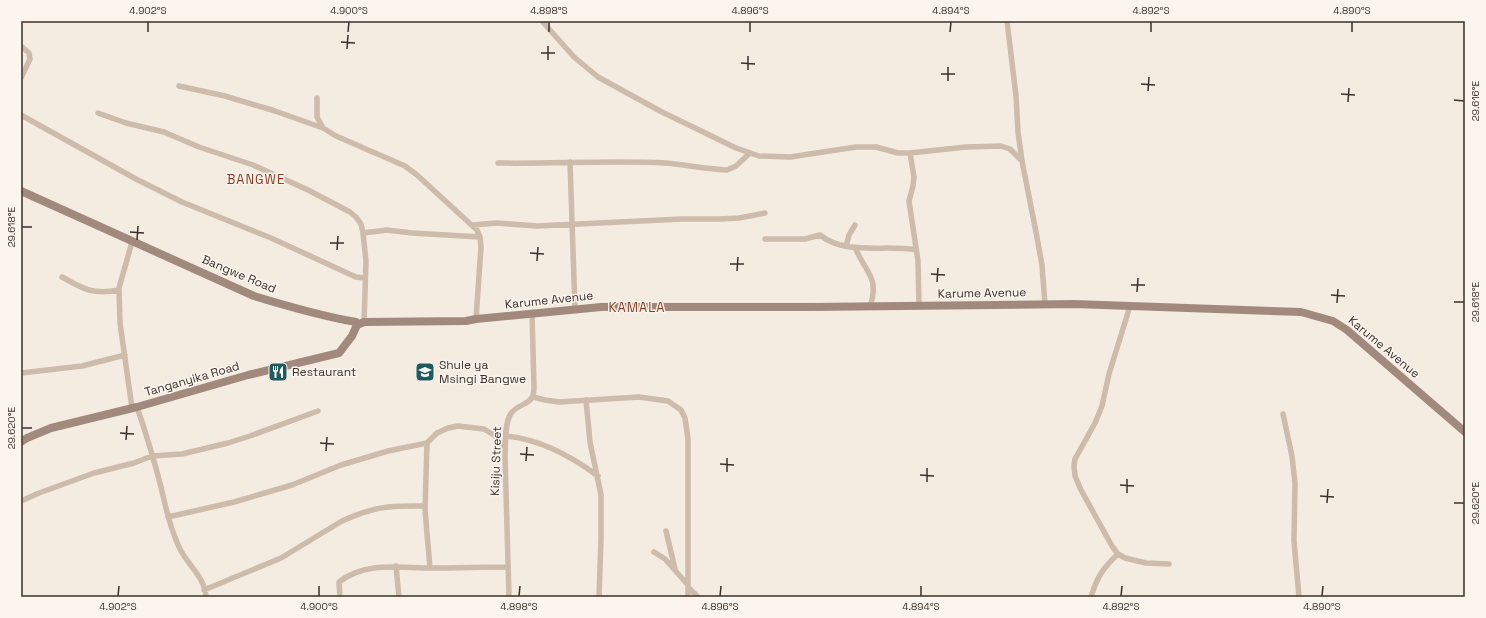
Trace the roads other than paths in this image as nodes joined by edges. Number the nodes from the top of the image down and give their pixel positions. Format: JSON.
{"nodes":[{"id":1,"x":542,"y":21,"type":"edge"},
{"id":2,"x":1007,"y":21,"type":"edge"},
{"id":3,"x":21,"y":46,"type":"edge"},
{"id":4,"x":21,"y":78,"type":"edge"},
{"id":5,"x":179,"y":86,"type":"dead end"},
{"id":6,"x":317,"y":98,"type":"dead end"},
{"id":7,"x":98,"y":113,"type":"dead end"},
{"id":8,"x":21,"y":115,"type":"edge"},
{"id":9,"x":323,"y":128,"type":"junction"},
{"id":10,"x":750,"y":153,"type":"junction"},
{"id":11,"x":910,"y":153,"type":"junction"},
{"id":12,"x":1022,"y":161,"type":"junction"},
{"id":13,"x":570,"y":162,"type":"junction"},
{"id":14,"x":498,"y":163,"type":"dead end"},
{"id":15,"x":21,"y":191,"type":"edge"},
{"id":16,"x":765,"y":213,"type":"dead end"},
{"id":17,"x":572,"y":223,"type":"junction"},
{"id":18,"x":472,"y":225,"type":"junction"},
{"id":19,"x":855,"y":225,"type":"dead end"},
{"id":20,"x":363,"y":233,"type":"junction"},
{"id":21,"x":480,"y":237,"type":"junction"},
{"id":22,"x":765,"y":239,"type":"dead end"},
{"id":23,"x":132,"y":242,"type":"junction"},
{"id":24,"x":846,"y":246,"type":"junction"},
{"id":25,"x":855,"y":248,"type":"junction"},
{"id":26,"x":916,"y":250,"type":"junction"},
{"id":27,"x":62,"y":277,"type":"dead end"},
{"id":28,"x":365,"y":278,"type":"junction"},
{"id":29,"x":119,"y":290,"type":"junction"},
{"id":30,"x":1045,"y":305,"type":"junction"},
{"id":31,"x":919,"y":306,"type":"junction"},
{"id":32,"x":1130,"y":306,"type":"junction"},
{"id":33,"x":870,"y":307,"type":"junction"},
{"id":34,"x":575,"y":309,"type":"junction"},
{"id":35,"x":532,"y":313,"type":"junction"},
{"id":36,"x":476,"y":319,"type":"junction"},
{"id":37,"x":458,"y":321,"type":"joint"},
{"id":38,"x":360,"y":323,"type":"junction"},
{"id":39,"x":125,"y":355,"type":"junction"},
{"id":40,"x":21,"y":373,"type":"edge"},
{"id":41,"x":533,"y":397,"type":"junction"},
{"id":42,"x":586,"y":400,"type":"junction"},
{"id":43,"x":135,"y":408,"type":"junction"},
{"id":44,"x":318,"y":411,"type":"dead end"},
{"id":45,"x":1283,"y":414,"type":"dead end"},
{"id":46,"x":1465,"y":432,"type":"edge"},
{"id":47,"x":506,"y":436,"type":"junction"},
{"id":48,"x":21,"y":442,"type":"edge"},
{"id":49,"x":426,"y":443,"type":"junction"},
{"id":50,"x":505,"y":447,"type":"junction"},
{"id":51,"x":152,"y":456,"type":"junction"},
{"id":52,"x":598,"y":476,"type":"junction"},
{"id":53,"x":21,"y":501,"type":"edge"},
{"id":54,"x":425,"y":506,"type":"junction"},
{"id":55,"x":168,"y":517,"type":"junction"},
{"id":56,"x":666,"y":530,"type":"dead end"},
{"id":57,"x":654,"y":552,"type":"dead end"},
{"id":58,"x":1118,"y":554,"type":"junction"},
{"id":59,"x":1169,"y":564,"type":"dead end"},
{"id":60,"x":396,"y":566,"type":"junction"},
{"id":61,"x":508,"y":566,"type":"junction"},
{"id":62,"x":430,"y":568,"type":"junction"},
{"id":63,"x":675,"y":569,"type":"junction"},
{"id":64,"x":688,"y":586,"type":"junction"},
{"id":65,"x":204,"y":590,"type":"junction"},
{"id":66,"x":206,"y":597,"type":"edge"},
{"id":67,"x":340,"y":597,"type":"edge"},
{"id":68,"x":399,"y":597,"type":"edge"},
{"id":69,"x":509,"y":597,"type":"edge"},
{"id":70,"x":599,"y":597,"type":"edge"},
{"id":71,"x":688,"y":597,"type":"edge"},
{"id":72,"x":698,"y":597,"type":"edge"},
{"id":73,"x":1091,"y":597,"type":"edge"},
{"id":74,"x":1299,"y":597,"type":"edge"}],
"edges":[{"from":1,"to":10,"type":"street"},
{"from":2,"to":12,"type":"street"},
{"from":3,"to":4,"type":"street"},
{"from":5,"to":9,"type":"street"},
{"from":6,"to":9,"type":"street"},
{"from":7,"to":20,"type":"street"},
{"from":8,"to":28,"type":"street"},
{"from":9,"to":18,"type":"street"},
{"from":10,"to":11,"type":"street"},
{"from":10,"to":13,"type":"street"},
{"from":11,"to":12,"type":"street"},
{"from":11,"to":26,"type":"street"},
{"from":12,"to":30,"type":"street"},
{"from":13,"to":14,"type":"street"},
{"from":13,"to":17,"type":"street"},
{"from":15,"to":23,"type":"street","name":"Bangwe Road"},
{"from":16,"to":17,"type":"street"},
{"from":17,"to":18,"type":"street"},
{"from":17,"to":34,"type":"street"},
{"from":18,"to":21,"type":"street"},
{"from":19,"to":24,"type":"street"},
{"from":20,"to":21,"type":"street"},
{"from":20,"to":28,"type":"street"},
{"from":21,"to":36,"type":"street"},
{"from":22,"to":24,"type":"street"},
{"from":23,"to":29,"type":"street"},
{"from":23,"to":38,"type":"street","name":"Bangwe Road"},
{"from":24,"to":25,"type":"street"},
{"from":25,"to":26,"type":"street"},
{"from":25,"to":33,"type":"street"},
{"from":26,"to":31,"type":"street"},
{"from":27,"to":29,"type":"street"},
{"from":28,"to":38,"type":"street"},
{"from":29,"to":39,"type":"street"},
{"from":30,"to":31,"type":"street","name":"Karume Avenue"},
{"from":30,"to":32,"type":"street","name":"Karume Avenue"},
{"from":31,"to":33,"type":"street","name":"Karume Avenue"},
{"from":32,"to":46,"type":"street","name":"Karume Avenue"},
{"from":32,"to":58,"type":"street"},
{"from":33,"to":34,"type":"street","name":"Karume Avenue"},
{"from":34,"to":35,"type":"street","name":"Karume Avenue"},
{"from":35,"to":36,"type":"street","name":"Karume Avenue"},
{"from":35,"to":41,"type":"street"},
{"from":36,"to":37,"type":"street","name":"Karume Avenue"},
{"from":37,"to":38,"type":"street","name":"Bangwe Road"},
{"from":38,"to":43,"type":"street","name":"Tanganyika Road"},
{"from":39,"to":40,"type":"street"},
{"from":39,"to":43,"type":"street"},
{"from":41,"to":42,"type":"street"},
{"from":41,"to":47,"type":"street","name":"Kisiju Street"},
{"from":42,"to":52,"type":"street"},
{"from":42,"to":64,"type":"street"},
{"from":43,"to":48,"type":"street","name":"Tanganyika Road"},
{"from":43,"to":51,"type":"street"},
{"from":44,"to":51,"type":"street"},
{"from":45,"to":74,"type":"street"},
{"from":47,"to":50,"type":"street","name":"Kisiju Street"},
{"from":47,"to":52,"type":"street"},
{"from":49,"to":50,"type":"street"},
{"from":49,"to":54,"type":"street"},
{"from":49,"to":55,"type":"street"},
{"from":50,"to":61,"type":"street","name":"Kisiju Street"},
{"from":51,"to":53,"type":"street"},
{"from":51,"to":55,"type":"street"},
{"from":52,"to":70,"type":"street"},
{"from":54,"to":62,"type":"street"},
{"from":54,"to":65,"type":"street"},
{"from":55,"to":65,"type":"street"},
{"from":56,"to":63,"type":"street"},
{"from":57,"to":63,"type":"street"},
{"from":58,"to":59,"type":"street"},
{"from":58,"to":73,"type":"street"},
{"from":60,"to":62,"type":"street"},
{"from":60,"to":67,"type":"street"},
{"from":60,"to":68,"type":"street"},
{"from":61,"to":62,"type":"street"},
{"from":61,"to":69,"type":"street","name":"Kisiju Street"},
{"from":63,"to":64,"type":"street"},
{"from":64,"to":71,"type":"street"},
{"from":64,"to":72,"type":"street"},
{"from":65,"to":66,"type":"street"}]}
